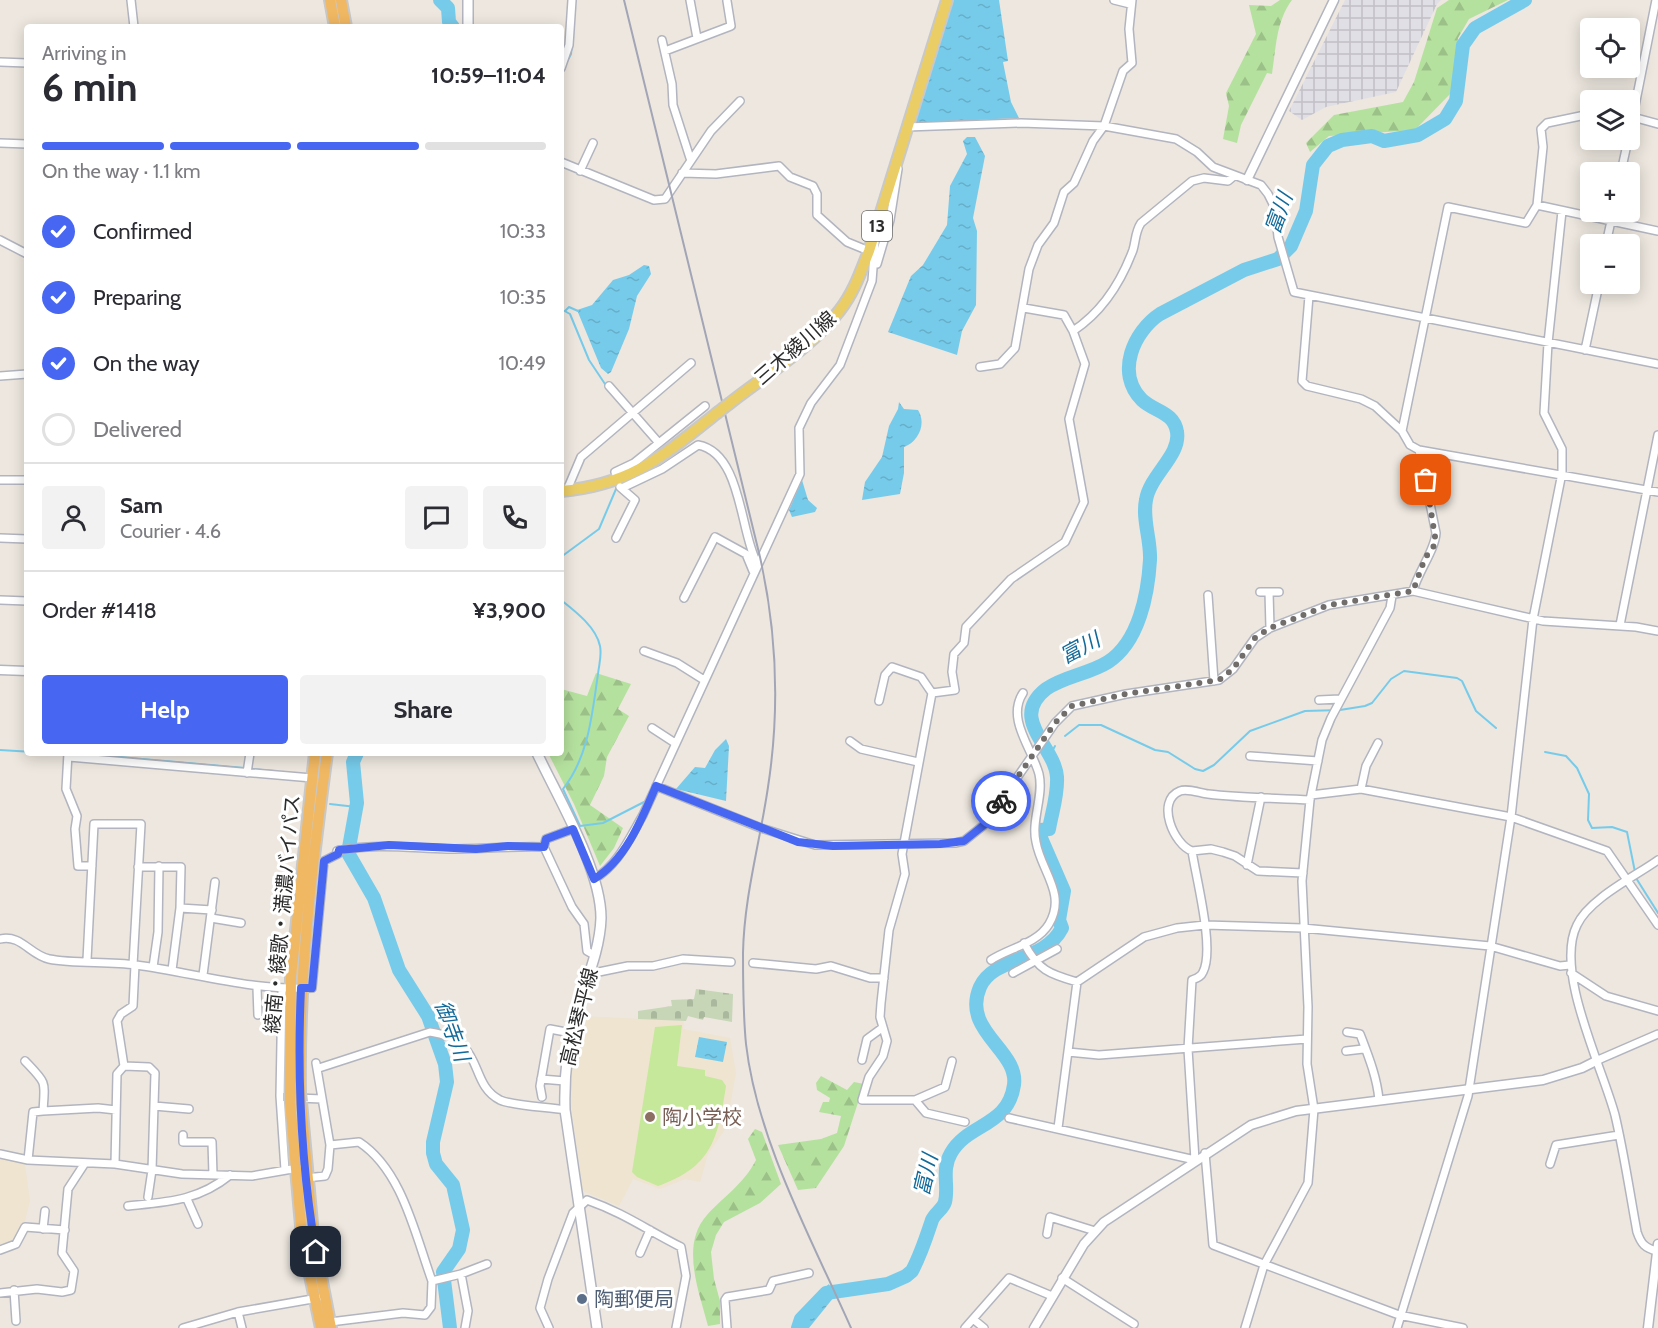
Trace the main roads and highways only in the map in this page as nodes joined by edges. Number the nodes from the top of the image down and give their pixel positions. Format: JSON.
{"nodes":[{"id":1,"x":330,"y":0,"type":"edge"},
{"id":2,"x":341,"y":0,"type":"edge"},
{"id":3,"x":468,"y":0,"type":"edge"},
{"id":4,"x":946,"y":0,"type":"edge"},
{"id":5,"x":334,"y":24,"type":"edge"},
{"id":6,"x":345,"y":24,"type":"edge"},
{"id":7,"x":468,"y":24,"type":"edge"},
{"id":8,"x":564,"y":490,"type":"edge"},
{"id":9,"x":315,"y":756,"type":"edge"},
{"id":10,"x":327,"y":756,"type":"edge"},
{"id":11,"x":538,"y":756,"type":"edge"},
{"id":12,"x":291,"y":989,"type":"junction"},
{"id":13,"x":327,"y":1326,"type":"edge"},
{"id":14,"x":597,"y":1328,"type":"edge"}],
"edges":[{"from":1,"to":5,"type":"highway"},
{"from":2,"to":6,"type":"highway"},
{"from":3,"to":7,"type":"main road"},
{"from":4,"to":8,"type":"main road","name":"三木綾川線","number":"13","bridge":true},
{"from":9,"to":12,"type":"highway","name":"綾南・綾歌・満濃バイパス"},
{"from":10,"to":12,"type":"highway","name":"綾南・綾歌・満濃バイパス"},
{"from":11,"to":14,"type":"main road","name":"高松琴平線"},
{"from":12,"to":13,"type":"highway","name":"綾南・綾歌・満濃バイパス"}]}
